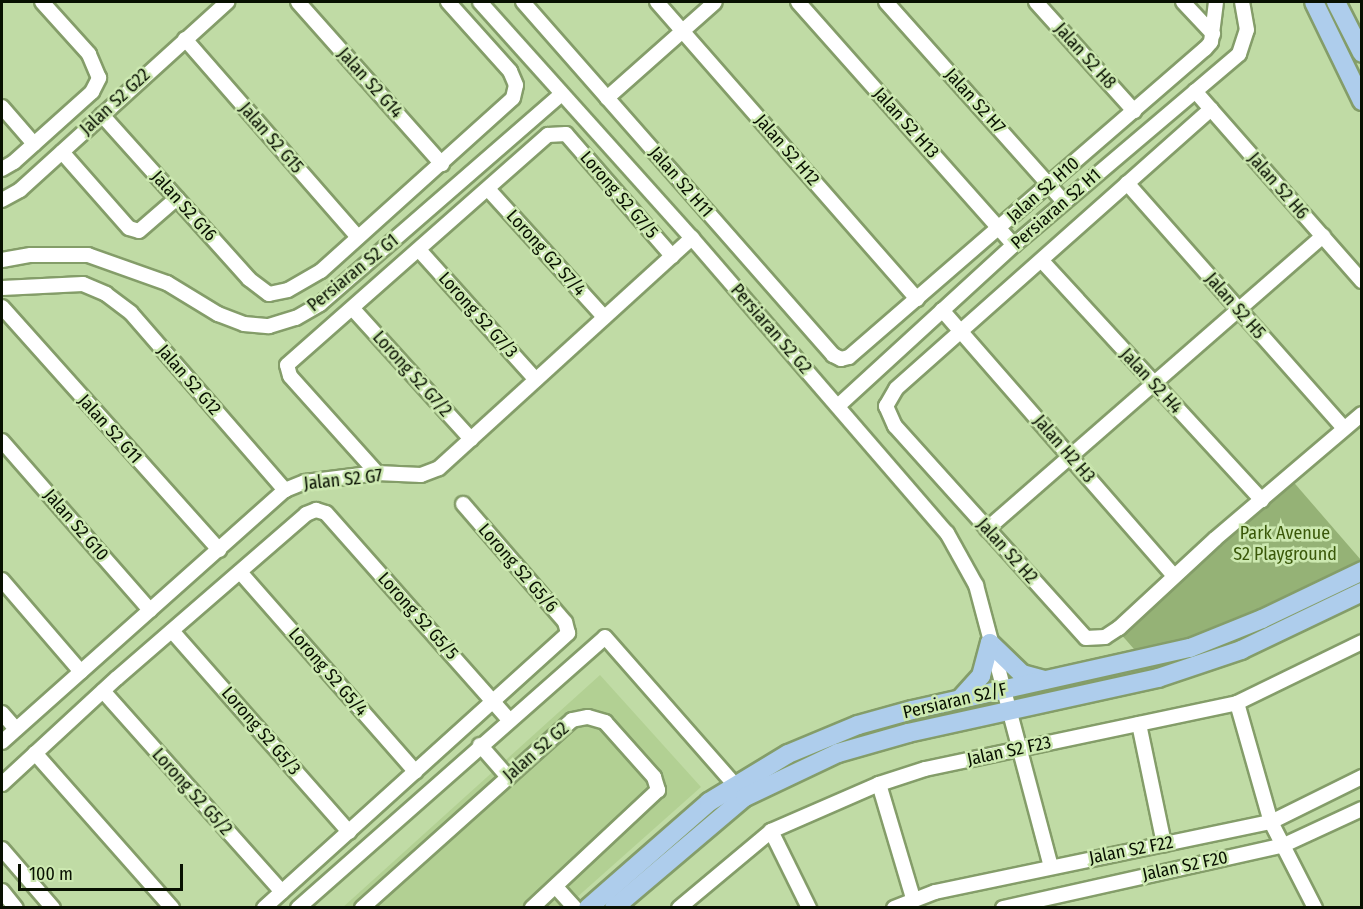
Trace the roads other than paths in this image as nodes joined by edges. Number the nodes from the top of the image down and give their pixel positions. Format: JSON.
{"nodes":[{"id":1,"x":42,"y":2,"type":"edge"},
{"id":2,"x":227,"y":2,"type":"edge"},
{"id":3,"x":298,"y":2,"type":"edge"},
{"id":4,"x":448,"y":2,"type":"edge"},
{"id":5,"x":480,"y":2,"type":"edge"},
{"id":6,"x":523,"y":2,"type":"edge"},
{"id":7,"x":657,"y":2,"type":"edge"},
{"id":8,"x":715,"y":2,"type":"edge"},
{"id":9,"x":798,"y":2,"type":"edge"},
{"id":10,"x":886,"y":2,"type":"edge"},
{"id":11,"x":1036,"y":2,"type":"edge"},
{"id":12,"x":1183,"y":2,"type":"edge"},
{"id":13,"x":1216,"y":2,"type":"edge"},
{"id":14,"x":1242,"y":2,"type":"edge"},
{"id":15,"x":1314,"y":2,"type":"edge"},
{"id":16,"x":1336,"y":2,"type":"edge"},
{"id":17,"x":682,"y":31,"type":"junction"},
{"id":18,"x":1213,"y":34,"type":"junction"},
{"id":19,"x":184,"y":39,"type":"junction"},
{"id":20,"x":1362,"y":53,"type":"edge"},
{"id":21,"x":1195,"y":91,"type":"junction"},
{"id":22,"x":562,"y":94,"type":"junction"},
{"id":23,"x":607,"y":98,"type":"junction"},
{"id":24,"x":1362,"y":101,"type":"edge"},
{"id":25,"x":2,"y":107,"type":"edge"},
{"id":26,"x":1211,"y":109,"type":"junction"},
{"id":27,"x":1134,"y":111,"type":"junction"},
{"id":28,"x":102,"y":114,"type":"junction"},
{"id":29,"x":34,"y":144,"type":"junction"},
{"id":30,"x":62,"y":152,"type":"junction"},
{"id":31,"x":442,"y":164,"type":"junction"},
{"id":32,"x":2,"y":169,"type":"edge"},
{"id":33,"x":1127,"y":183,"type":"junction"},
{"id":34,"x":1049,"y":185,"type":"junction"},
{"id":35,"x":488,"y":189,"type":"junction"},
{"id":36,"x":177,"y":198,"type":"junction"},
{"id":37,"x":2,"y":200,"type":"edge"},
{"id":38,"x":1064,"y":202,"type":"junction"},
{"id":39,"x":999,"y":228,"type":"junction"},
{"id":40,"x":1323,"y":236,"type":"junction"},
{"id":41,"x":358,"y":237,"type":"junction"},
{"id":42,"x":692,"y":238,"type":"junction"},
{"id":43,"x":1014,"y":245,"type":"junction"},
{"id":44,"x":420,"y":250,"type":"junction"},
{"id":45,"x":672,"y":256,"type":"junction"},
{"id":46,"x":2,"y":260,"type":"edge"},
{"id":47,"x":1042,"y":261,"type":"junction"},
{"id":48,"x":1362,"y":281,"type":"edge"},
{"id":49,"x":2,"y":288,"type":"edge"},
{"id":50,"x":917,"y":299,"type":"junction"},
{"id":51,"x":2,"y":307,"type":"edge"},
{"id":52,"x":353,"y":309,"type":"junction"},
{"id":53,"x":1237,"y":309,"type":"junction"},
{"id":54,"x":942,"y":310,"type":"junction"},
{"id":55,"x":604,"y":317,"type":"junction"},
{"id":56,"x":958,"y":328,"type":"junction"},
{"id":57,"x":841,"y":359,"type":"joint"},
{"id":58,"x":536,"y":380,"type":"junction"},
{"id":59,"x":1153,"y":383,"type":"junction"},
{"id":60,"x":838,"y":406,"type":"junction"},
{"id":61,"x":1362,"y":414,"type":"edge"},
{"id":62,"x":1344,"y":428,"type":"junction"},
{"id":63,"x":471,"y":439,"type":"junction"},
{"id":64,"x":2,"y":441,"type":"edge"},
{"id":65,"x":1070,"y":455,"type":"junction"},
{"id":66,"x":377,"y":473,"type":"junction"},
{"id":67,"x":285,"y":490,"type":"junction"},
{"id":68,"x":1262,"y":500,"type":"junction"},
{"id":69,"x":463,"y":504,"type":"dead end"},
{"id":70,"x":987,"y":529,"type":"junction"},
{"id":71,"x":219,"y":550,"type":"junction"},
{"id":72,"x":1362,"y":571,"type":"edge"},
{"id":73,"x":240,"y":572,"type":"junction"},
{"id":74,"x":1174,"y":576,"type":"junction"},
{"id":75,"x":2,"y":580,"type":"edge"},
{"id":76,"x":1362,"y":592,"type":"edge"},
{"id":77,"x":150,"y":610,"type":"junction"},
{"id":78,"x":172,"y":631,"type":"junction"},
{"id":79,"x":1362,"y":642,"type":"edge"},
{"id":80,"x":990,"y":643,"type":"junction"},
{"id":81,"x":81,"y":672,"type":"junction"},
{"id":82,"x":1048,"y":681,"type":"junction"},
{"id":83,"x":103,"y":691,"type":"junction"},
{"id":84,"x":1002,"y":691,"type":"junction"},
{"id":85,"x":961,"y":698,"type":"junction"},
{"id":86,"x":494,"y":702,"type":"junction"},
{"id":87,"x":1237,"y":703,"type":"junction"},
{"id":88,"x":1008,"y":710,"type":"junction"},
{"id":89,"x":2,"y":713,"type":"edge"},
{"id":90,"x":509,"y":720,"type":"junction"},
{"id":91,"x":1139,"y":723,"type":"junction"},
{"id":92,"x":16,"y":729,"type":"junction"},
{"id":93,"x":2,"y":742,"type":"edge"},
{"id":94,"x":480,"y":745,"type":"junction"},
{"id":95,"x":1020,"y":748,"type":"junction"},
{"id":96,"x":35,"y":753,"type":"junction"},
{"id":97,"x":416,"y":772,"type":"junction"},
{"id":98,"x":508,"y":777,"type":"junction"},
{"id":99,"x":1362,"y":777,"type":"edge"},
{"id":100,"x":2,"y":784,"type":"edge"},
{"id":101,"x":879,"y":784,"type":"junction"},
{"id":102,"x":739,"y":791,"type":"junction"},
{"id":103,"x":1362,"y":809,"type":"edge"},
{"id":104,"x":1271,"y":822,"type":"junction"},
{"id":105,"x":350,"y":831,"type":"junction"},
{"id":106,"x":771,"y":831,"type":"junction"},
{"id":107,"x":1164,"y":843,"type":"junction"},
{"id":108,"x":1284,"y":845,"type":"junction"},
{"id":109,"x":2,"y":849,"type":"edge"},
{"id":110,"x":1051,"y":866,"type":"junction"},
{"id":111,"x":556,"y":887,"type":"junction"},
{"id":112,"x":2,"y":891,"type":"edge"},
{"id":113,"x":282,"y":892,"type":"junction"},
{"id":114,"x":905,"y":904,"type":"edge"},
{"id":115,"x":603,"y":905,"type":"edge"},
{"id":116,"x":1022,"y":905,"type":"edge"},
{"id":117,"x":16,"y":908,"type":"edge"},
{"id":118,"x":53,"y":908,"type":"edge"},
{"id":119,"x":172,"y":908,"type":"edge"},
{"id":120,"x":264,"y":908,"type":"edge"},
{"id":121,"x":298,"y":908,"type":"edge"},
{"id":122,"x":362,"y":908,"type":"edge"},
{"id":123,"x":532,"y":908,"type":"edge"},
{"id":124,"x":575,"y":908,"type":"edge"},
{"id":125,"x":679,"y":908,"type":"edge"},
{"id":126,"x":809,"y":908,"type":"edge"},
{"id":127,"x":1004,"y":908,"type":"edge"},
{"id":128,"x":1315,"y":908,"type":"edge"}],
"edges":[{"from":1,"to":29,"type":"street"},
{"from":2,"to":19,"type":"street","name":"Jalan S2 G22"},
{"from":3,"to":31,"type":"street","name":"Jalan S2 G14"},
{"from":4,"to":31,"type":"street"},
{"from":5,"to":22,"type":"street","name":"Persiaran S2 G2"},
{"from":6,"to":23,"type":"street","name":"Jalan S2 H11"},
{"from":7,"to":17,"type":"street","name":"Jalan S2 H12"},
{"from":8,"to":17,"type":"street"},
{"from":9,"to":39,"type":"street","name":"Jalan S2 H13"},
{"from":10,"to":34,"type":"street","name":"Jalan S2 H7"},
{"from":11,"to":27,"type":"street","name":"Jalan S2 H8"},
{"from":12,"to":18,"type":"street"},
{"from":13,"to":18,"type":"street"},
{"from":14,"to":21,"type":"street","name":"Persiaran S2 H1"},
{"from":15,"to":24,"type":"main road"},
{"from":16,"to":20,"type":"main road"},
{"from":17,"to":23,"type":"street"},
{"from":17,"to":50,"type":"street","name":"Jalan S2 H12"},
{"from":18,"to":27,"type":"street","name":"Jalan S2 H10"},
{"from":19,"to":28,"type":"street","name":"Jalan S2 G22"},
{"from":19,"to":41,"type":"street","name":"Jalan S2 G15"},
{"from":21,"to":26,"type":"street","name":"Jalan S2 H6"},
{"from":21,"to":38,"type":"street","name":"Persiaran S2 H1"},
{"from":22,"to":42,"type":"street","name":"Persiaran S2 G2"},
{"from":22,"to":46,"type":"street","name":"Persiaran S2 G1"},
{"from":23,"to":57,"type":"street","name":"Jalan S2 H11"},
{"from":25,"to":29,"type":"street"},
{"from":26,"to":33,"type":"street"},
{"from":26,"to":40,"type":"street","name":"Jalan S2 H6"},
{"from":27,"to":34,"type":"street","name":"Jalan S2 H10"},
{"from":28,"to":30,"type":"street","name":"Jalan S2 G22"},
{"from":28,"to":36,"type":"street","name":"Jalan S2 G16"},
{"from":29,"to":32,"type":"street"},
{"from":30,"to":36,"type":"street"},
{"from":30,"to":37,"type":"street","name":"Jalan S2 G22"},
{"from":31,"to":41,"type":"street"},
{"from":33,"to":47,"type":"street"},
{"from":33,"to":53,"type":"street","name":"Jalan S2 H5"},
{"from":34,"to":38,"type":"street","name":"Jalan S2 H7"},
{"from":34,"to":39,"type":"street","name":"Jalan S2 H10"},
{"from":35,"to":44,"type":"street"},
{"from":35,"to":45,"type":"street","name":"Lorong S2 G7/5"},
{"from":35,"to":55,"type":"street","name":"Lorong G2 S7/4"},
{"from":36,"to":41,"type":"street","name":"Jalan S2 G16"},
{"from":38,"to":43,"type":"street","name":"Persiaran S2 H1"},
{"from":39,"to":43,"type":"street","name":"Jalan S2 H13"},
{"from":39,"to":50,"type":"street","name":"Jalan S2 H10"},
{"from":40,"to":48,"type":"street","name":"Jalan S2 H6"},
{"from":40,"to":53,"type":"street"},
{"from":42,"to":45,"type":"street","name":"Jalan S2 G7"},
{"from":42,"to":60,"type":"street","name":"Persiaran S2 G2"},
{"from":43,"to":54,"type":"street","name":"Persiaran S2 H1"},
{"from":44,"to":52,"type":"street"},
{"from":44,"to":58,"type":"street","name":"Lorong S2 G7/3"},
{"from":45,"to":55,"type":"street","name":"Jalan S2 G7"},
{"from":47,"to":56,"type":"street"},
{"from":47,"to":59,"type":"street","name":"Jalan S2 H4"},
{"from":49,"to":67,"type":"street","name":"Jalan S2 G12"},
{"from":50,"to":57,"type":"street","name":"Jalan S2 H10"},
{"from":51,"to":71,"type":"street","name":"Jalan S2 G11"},
{"from":52,"to":63,"type":"street","name":"Lorong S2 G7/2"},
{"from":52,"to":66,"type":"street"},
{"from":53,"to":59,"type":"street"},
{"from":53,"to":62,"type":"street","name":"Jalan S2 H5"},
{"from":54,"to":56,"type":"street","name":"Jalan H2 H3"},
{"from":54,"to":60,"type":"street","name":"Persiaran S2 H1"},
{"from":55,"to":58,"type":"street","name":"Jalan S2 G7"},
{"from":56,"to":65,"type":"street","name":"Jalan H2 H3"},
{"from":56,"to":70,"type":"street","name":"Jalan S2 H2"},
{"from":58,"to":63,"type":"street","name":"Jalan S2 G7"},
{"from":59,"to":65,"type":"street"},
{"from":59,"to":68,"type":"street","name":"Jalan S2 H4"},
{"from":60,"to":80,"type":"street","name":"Persiaran S2 G2"},
{"from":61,"to":62,"type":"street"},
{"from":62,"to":68,"type":"street"},
{"from":63,"to":66,"type":"street","name":"Jalan S2 G7"},
{"from":64,"to":77,"type":"street","name":"Jalan S2 G10"},
{"from":65,"to":70,"type":"street"},
{"from":65,"to":74,"type":"street","name":"Jalan H2 H3"},
{"from":66,"to":67,"type":"street","name":"Jalan S2 G7"},
{"from":67,"to":71,"type":"street","name":"Jalan S2 G7"},
{"from":68,"to":74,"type":"street"},
{"from":69,"to":86,"type":"street","name":"Lorong S2 G5/6"},
{"from":70,"to":74,"type":"street","name":"Jalan S2 H2"},
{"from":71,"to":77,"type":"street","name":"Jalan S2 G7"},
{"from":72,"to":82,"type":"main road","name":"Persiaran S2/F"},
{"from":73,"to":78,"type":"street"},
{"from":73,"to":86,"type":"street","name":"Lorong S2 G5/5"},
{"from":73,"to":97,"type":"street","name":"Lorong S2 G5/4"},
{"from":75,"to":81,"type":"street"},
{"from":76,"to":88,"type":"main road","name":"Persiaran S2/F"},
{"from":77,"to":81,"type":"street","name":"Jalan S2 G7"},
{"from":78,"to":83,"type":"street"},
{"from":78,"to":105,"type":"street","name":"Lorong S2 G5/3"},
{"from":79,"to":87,"type":"street","name":"Jalan S2 F23"},
{"from":80,"to":82,"type":"main road"},
{"from":80,"to":84,"type":"street","name":"Persiaran S2 G2"},
{"from":80,"to":85,"type":"main road"},
{"from":81,"to":92,"type":"street","name":"Jalan S2 G7"},
{"from":82,"to":84,"type":"main road","name":"Persiaran S2/F"},
{"from":83,"to":96,"type":"street"},
{"from":83,"to":113,"type":"street","name":"Lorong S2 G5/2"},
{"from":84,"to":85,"type":"main road","name":"Persiaran S2/F"},
{"from":84,"to":88,"type":"street","name":"Persiaran S2 G2"},
{"from":85,"to":102,"type":"main road","name":"Persiaran S2/F"},
{"from":86,"to":90,"type":"street","name":"Lorong S2 G5/5"},
{"from":86,"to":97,"type":"street"},
{"from":87,"to":91,"type":"street","name":"Jalan S2 F23"},
{"from":87,"to":104,"type":"street"},
{"from":88,"to":95,"type":"street","name":"Persiaran S2 G2"},
{"from":88,"to":102,"type":"main road","name":"Persiaran S2/F"},
{"from":89,"to":92,"type":"street"},
{"from":90,"to":94,"type":"street"},
{"from":90,"to":102,"type":"street"},
{"from":91,"to":95,"type":"street","name":"Jalan S2 F23"},
{"from":91,"to":107,"type":"street"},
{"from":92,"to":93,"type":"street","name":"Jalan S2 G7"},
{"from":94,"to":98,"type":"street"},
{"from":94,"to":121,"type":"street"},
{"from":95,"to":101,"type":"street","name":"Jalan S2 F23"},
{"from":95,"to":110,"type":"street","name":"Persiaran S2 G2"},
{"from":96,"to":100,"type":"street"},
{"from":96,"to":119,"type":"street"},
{"from":97,"to":105,"type":"street"},
{"from":98,"to":111,"type":"street","name":"Jalan S2 G2"},
{"from":98,"to":122,"type":"street","name":"Jalan S2 G2"},
{"from":99,"to":104,"type":"street","name":"Jalan S2 F22"},
{"from":101,"to":106,"type":"street","name":"Jalan S2 F23"},
{"from":101,"to":114,"type":"street"},
{"from":102,"to":115,"type":"main road","name":"Persiaran S2/F"},
{"from":103,"to":108,"type":"street","name":"Jalan S2 F20"},
{"from":104,"to":107,"type":"street","name":"Jalan S2 F22"},
{"from":104,"to":108,"type":"street"},
{"from":105,"to":113,"type":"street"},
{"from":106,"to":125,"type":"street","name":"Jalan S2 F23"},
{"from":106,"to":126,"type":"street"},
{"from":107,"to":110,"type":"street","name":"Jalan S2 F22"},
{"from":108,"to":116,"type":"street","name":"Jalan S2 F20"},
{"from":108,"to":128,"type":"street"},
{"from":109,"to":118,"type":"street"},
{"from":110,"to":114,"type":"street","name":"Jalan S2 F22"},
{"from":111,"to":123,"type":"street","name":"Jalan S2 G2"},
{"from":111,"to":124,"type":"street"},
{"from":112,"to":117,"type":"street"},
{"from":113,"to":120,"type":"street"},
{"from":116,"to":127,"type":"street","name":"Jalan S2 F20"}]}
